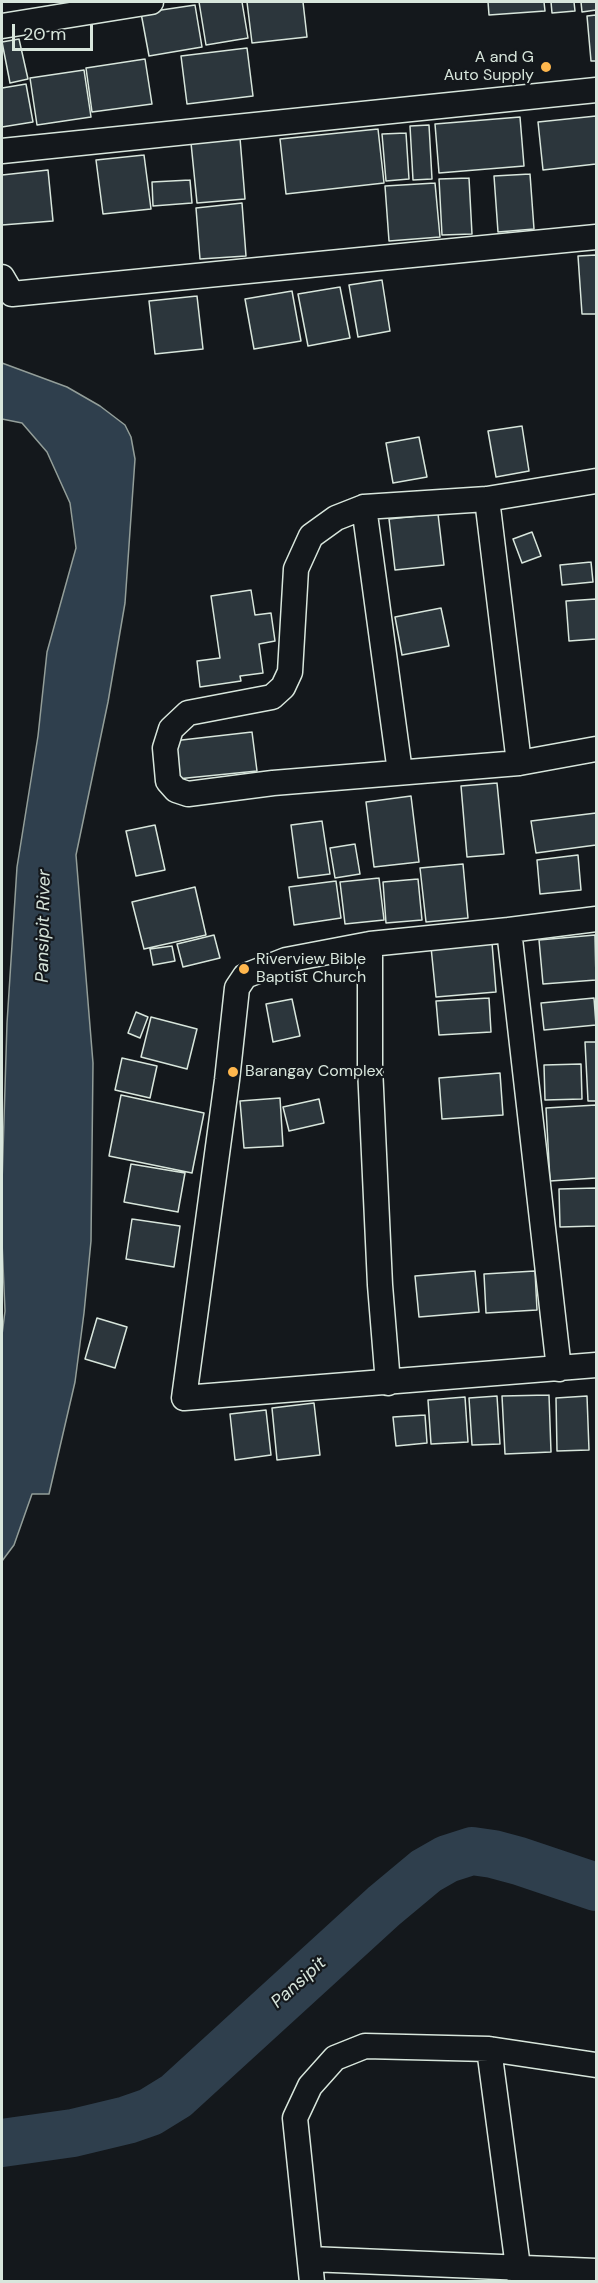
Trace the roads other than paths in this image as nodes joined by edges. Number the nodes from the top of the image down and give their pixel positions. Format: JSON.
{"nodes":[{"id":1,"x":151,"y":2,"type":"edge"},
{"id":2,"x":2,"y":26,"type":"edge"},
{"id":3,"x":597,"y":90,"type":"edge"},
{"id":4,"x":2,"y":151,"type":"edge"},
{"id":5,"x":597,"y":237,"type":"edge"},
{"id":6,"x":2,"y":277,"type":"edge"},
{"id":7,"x":597,"y":481,"type":"edge"},
{"id":8,"x":487,"y":499,"type":"junction"},
{"id":9,"x":364,"y":507,"type":"junction"},
{"id":10,"x":597,"y":749,"type":"edge"},
{"id":11,"x":519,"y":763,"type":"junction"},
{"id":12,"x":400,"y":772,"type":"junction"},
{"id":13,"x":597,"y":919,"type":"edge"},
{"id":14,"x":509,"y":930,"type":"junction"},
{"id":15,"x":370,"y":944,"type":"junction"},
{"id":16,"x":597,"y":1365,"type":"edge"},
{"id":17,"x":559,"y":1369,"type":"junction"},
{"id":18,"x":388,"y":1383,"type":"junction"},
{"id":19,"x":489,"y":2049,"type":"junction"},
{"id":20,"x":597,"y":2065,"type":"edge"},
{"id":21,"x":311,"y":2270,"type":"edge"},
{"id":22,"x":597,"y":2271,"type":"edge"},
{"id":23,"x":520,"y":2274,"type":"edge"}],
"edges":[{"from":1,"to":2,"type":"street"},
{"from":3,"to":4,"type":"street"},
{"from":5,"to":6,"type":"street"},
{"from":7,"to":8,"type":"street"},
{"from":8,"to":9,"type":"street"},
{"from":8,"to":11,"type":"street"},
{"from":9,"to":12,"type":"street"},
{"from":9,"to":12,"type":"street"},
{"from":10,"to":11,"type":"street"},
{"from":11,"to":12,"type":"street"},
{"from":13,"to":14,"type":"street"},
{"from":14,"to":15,"type":"street"},
{"from":14,"to":17,"type":"street"},
{"from":15,"to":18,"type":"street"},
{"from":15,"to":18,"type":"street"},
{"from":16,"to":17,"type":"street"},
{"from":17,"to":18,"type":"street"},
{"from":19,"to":20,"type":"street"},
{"from":19,"to":21,"type":"street"},
{"from":19,"to":23,"type":"street"},
{"from":21,"to":23,"type":"street"},
{"from":22,"to":23,"type":"street"}]}
